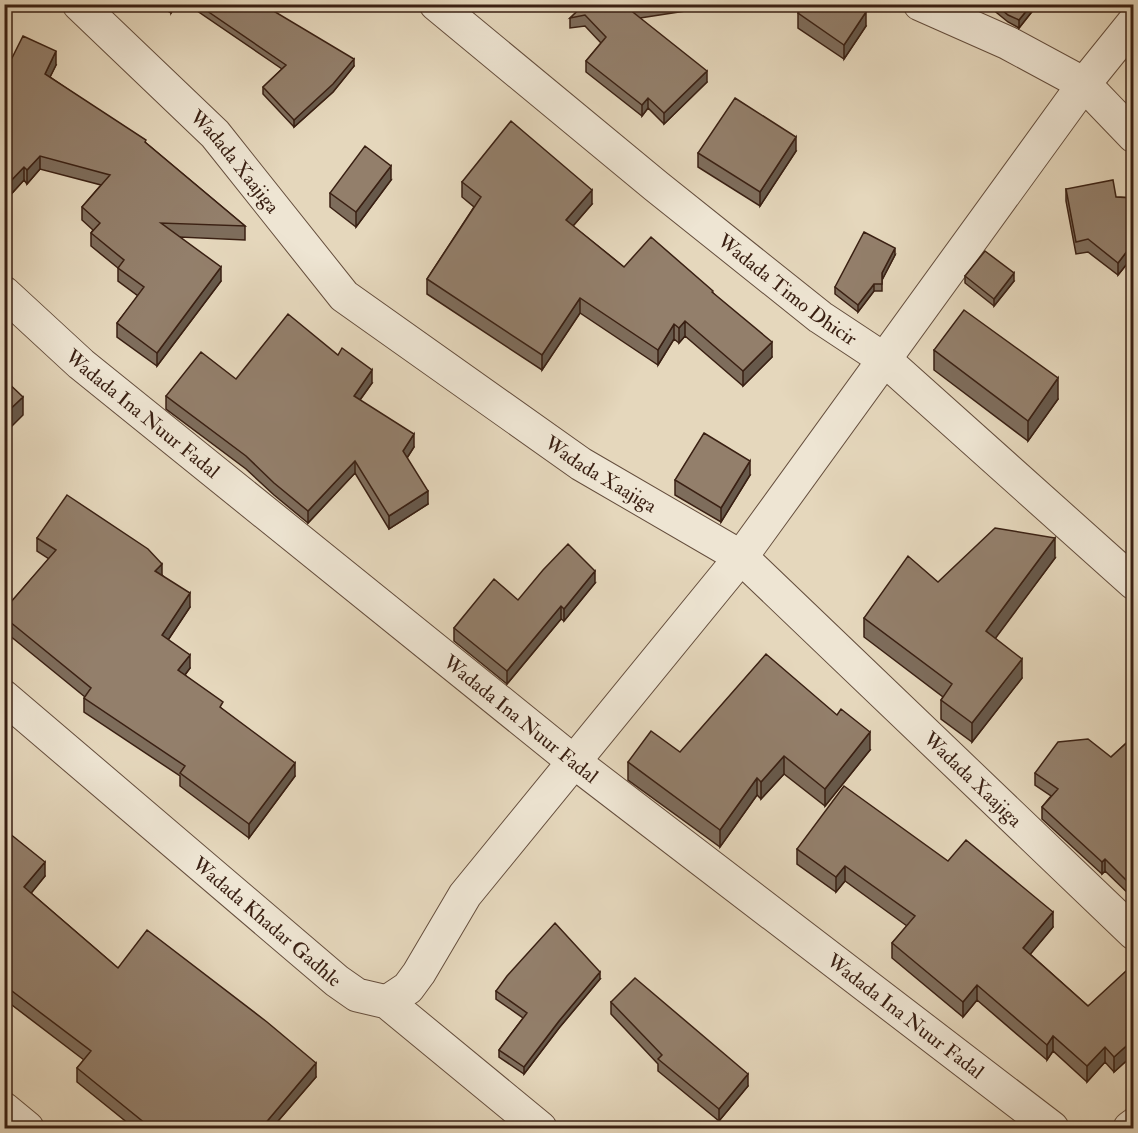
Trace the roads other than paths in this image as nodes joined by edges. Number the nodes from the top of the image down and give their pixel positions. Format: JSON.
{"nodes":[{"id":1,"x":79,"y":4,"type":"edge"},
{"id":2,"x":436,"y":4,"type":"edge"},
{"id":3,"x":920,"y":4,"type":"edge"},
{"id":4,"x":1134,"y":22,"type":"edge"},
{"id":5,"x":1084,"y":84,"type":"junction"},
{"id":6,"x":1134,"y":136,"type":"edge"},
{"id":7,"x":4,"y":293,"type":"edge"},
{"id":8,"x":885,"y":360,"type":"junction"},
{"id":9,"x":741,"y":556,"type":"junction"},
{"id":10,"x":1134,"y":583,"type":"edge"},
{"id":11,"x":4,"y":697,"type":"edge"},
{"id":12,"x":573,"y":761,"type":"junction"},
{"id":13,"x":1134,"y":933,"type":"edge"},
{"id":14,"x":387,"y":1002,"type":"junction"},
{"id":15,"x":4,"y":1109,"type":"edge"},
{"id":16,"x":1134,"y":1125,"type":"edge"},
{"id":17,"x":27,"y":1128,"type":"edge"},
{"id":18,"x":540,"y":1128,"type":"edge"},
{"id":19,"x":1052,"y":1128,"type":"edge"},
{"id":20,"x":1130,"y":1128,"type":"edge"}],
"edges":[{"from":1,"to":9,"type":"street","name":"Wadada Xaajiga"},
{"from":2,"to":8,"type":"street","name":"Wadada Timo Dhicir"},
{"from":3,"to":5,"type":"street"},
{"from":4,"to":5,"type":"street"},
{"from":5,"to":6,"type":"street"},
{"from":5,"to":8,"type":"street"},
{"from":7,"to":12,"type":"street","name":"Wadada Ina Nuur Fadal"},
{"from":8,"to":9,"type":"street"},
{"from":8,"to":10,"type":"street","name":"Wadada Timo Dhicir"},
{"from":9,"to":12,"type":"street"},
{"from":9,"to":13,"type":"street","name":"Wadada Xaajiga"},
{"from":11,"to":14,"type":"street","name":"Wadada Khadar Gadhle"},
{"from":12,"to":14,"type":"street"},
{"from":12,"to":19,"type":"street","name":"Wadada Ina Nuur Fadal"},
{"from":14,"to":18,"type":"street","name":"Wadada Khadar Gadhle"},
{"from":15,"to":17,"type":"street"},
{"from":16,"to":20,"type":"street"}]}
